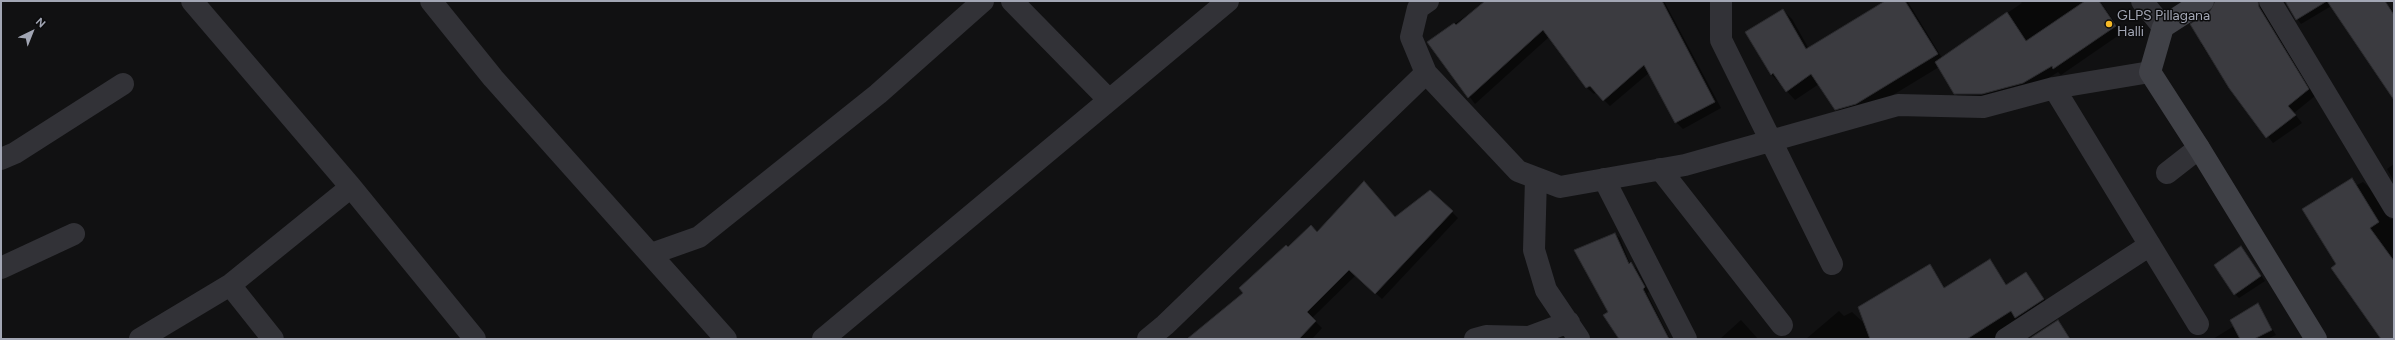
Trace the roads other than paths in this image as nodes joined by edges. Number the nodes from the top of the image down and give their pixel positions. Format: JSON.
{"nodes":[{"id":1,"x":192,"y":1,"type":"edge"},
{"id":2,"x":431,"y":1,"type":"edge"},
{"id":3,"x":983,"y":1,"type":"edge"},
{"id":4,"x":1012,"y":1,"type":"edge"},
{"id":5,"x":1228,"y":1,"type":"edge"},
{"id":6,"x":1428,"y":1,"type":"edge"},
{"id":7,"x":1721,"y":1,"type":"edge"},
{"id":8,"x":2142,"y":1,"type":"edge"},
{"id":9,"x":2203,"y":1,"type":"edge"},
{"id":10,"x":2270,"y":1,"type":"edge"},
{"id":11,"x":2163,"y":27,"type":"junction"},
{"id":12,"x":2150,"y":72,"type":"junction"},
{"id":13,"x":1426,"y":73,"type":"junction"},
{"id":14,"x":123,"y":84,"type":"dead end"},
{"id":15,"x":2054,"y":88,"type":"junction"},
{"id":16,"x":1109,"y":100,"type":"junction"},
{"id":17,"x":1772,"y":140,"type":"junction"},
{"id":18,"x":2199,"y":148,"type":"junction"},
{"id":19,"x":1,"y":159,"type":"edge"},
{"id":20,"x":1660,"y":169,"type":"junction"},
{"id":21,"x":2167,"y":173,"type":"dead end"},
{"id":22,"x":1536,"y":178,"type":"junction"},
{"id":23,"x":1604,"y":179,"type":"junction"},
{"id":24,"x":351,"y":187,"type":"junction"},
{"id":25,"x":2394,"y":208,"type":"edge"},
{"id":26,"x":74,"y":234,"type":"dead end"},
{"id":27,"x":2150,"y":245,"type":"junction"},
{"id":28,"x":651,"y":254,"type":"junction"},
{"id":29,"x":1832,"y":264,"type":"dead end"},
{"id":30,"x":1,"y":268,"type":"edge"},
{"id":31,"x":230,"y":285,"type":"junction"},
{"id":32,"x":2198,"y":324,"type":"dead end"},
{"id":33,"x":1782,"y":325,"type":"dead end"},
{"id":34,"x":1574,"y":330,"type":"edge"},
{"id":35,"x":140,"y":339,"type":"edge"},
{"id":36,"x":273,"y":339,"type":"edge"},
{"id":37,"x":475,"y":339,"type":"edge"},
{"id":38,"x":726,"y":339,"type":"edge"},
{"id":39,"x":823,"y":339,"type":"edge"},
{"id":40,"x":1148,"y":339,"type":"edge"},
{"id":41,"x":1475,"y":339,"type":"edge"},
{"id":42,"x":1686,"y":339,"type":"edge"},
{"id":43,"x":2006,"y":339,"type":"edge"},
{"id":44,"x":2316,"y":339,"type":"edge"}],
"edges":[{"from":1,"to":24,"type":"street"},
{"from":2,"to":28,"type":"street"},
{"from":3,"to":28,"type":"street"},
{"from":4,"to":16,"type":"street"},
{"from":5,"to":16,"type":"street"},
{"from":6,"to":13,"type":"street"},
{"from":7,"to":17,"type":"street"},
{"from":8,"to":11,"type":"street"},
{"from":9,"to":11,"type":"street"},
{"from":10,"to":25,"type":"street"},
{"from":11,"to":12,"type":"street"},
{"from":12,"to":15,"type":"street"},
{"from":12,"to":18,"type":"street"},
{"from":13,"to":22,"type":"street"},
{"from":13,"to":40,"type":"street"},
{"from":14,"to":19,"type":"street"},
{"from":15,"to":17,"type":"street"},
{"from":15,"to":27,"type":"street"},
{"from":16,"to":39,"type":"street"},
{"from":17,"to":20,"type":"street"},
{"from":17,"to":29,"type":"street"},
{"from":18,"to":21,"type":"street"},
{"from":18,"to":44,"type":"street"},
{"from":20,"to":23,"type":"street"},
{"from":20,"to":33,"type":"street"},
{"from":22,"to":23,"type":"street"},
{"from":22,"to":34,"type":"street"},
{"from":23,"to":42,"type":"street"},
{"from":24,"to":31,"type":"street"},
{"from":24,"to":37,"type":"street"},
{"from":26,"to":30,"type":"street"},
{"from":27,"to":32,"type":"street"},
{"from":27,"to":43,"type":"street"},
{"from":28,"to":38,"type":"street"},
{"from":31,"to":35,"type":"street"},
{"from":31,"to":36,"type":"street"},
{"from":34,"to":41,"type":"street"}]}
